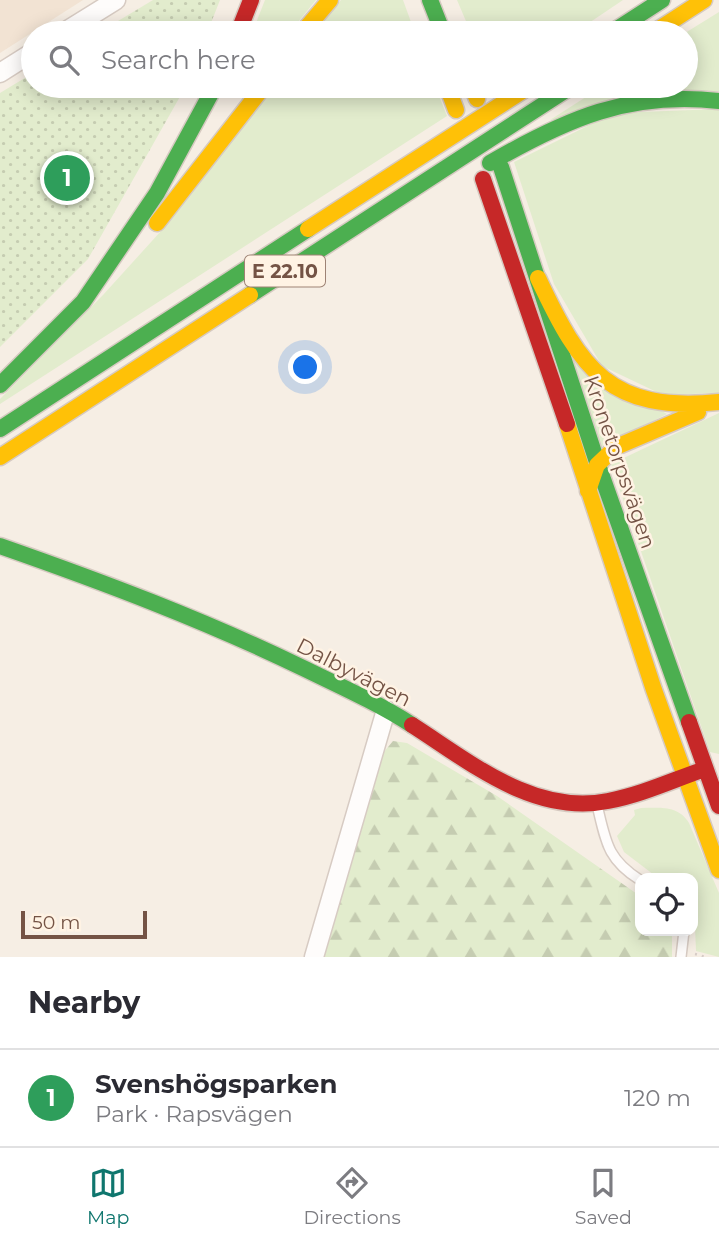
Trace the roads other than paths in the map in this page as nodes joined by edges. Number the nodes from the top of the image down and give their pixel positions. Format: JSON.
{"nodes":[{"id":1,"x":116,"y":0,"type":"edge"},
{"id":2,"x":251,"y":0,"type":"edge"},
{"id":3,"x":330,"y":0,"type":"edge"},
{"id":4,"x":414,"y":0,"type":"edge"},
{"id":5,"x":430,"y":0,"type":"edge"},
{"id":6,"x":440,"y":0,"type":"edge"},
{"id":7,"x":662,"y":0,"type":"edge"},
{"id":8,"x":704,"y":0,"type":"edge"},
{"id":9,"x":82,"y":21,"type":"edge"},
{"id":10,"x":242,"y":21,"type":"edge"},
{"id":11,"x":312,"y":21,"type":"edge"},
{"id":12,"x":422,"y":21,"type":"edge"},
{"id":13,"x":438,"y":21,"type":"edge"},
{"id":14,"x":448,"y":21,"type":"edge"},
{"id":15,"x":630,"y":21,"type":"edge"},
{"id":16,"x":672,"y":21,"type":"edge"},
{"id":17,"x":21,"y":60,"type":"edge"},
{"id":18,"x":0,"y":74,"type":"edge"},
{"id":19,"x":208,"y":98,"type":"edge"},
{"id":20,"x":255,"y":98,"type":"edge"},
{"id":21,"x":452,"y":98,"type":"edge"},
{"id":22,"x":511,"y":98,"type":"edge"},
{"id":23,"x":553,"y":98,"type":"edge"},
{"id":24,"x":644,"y":98,"type":"edge"},
{"id":25,"x":698,"y":98,"type":"edge"},
{"id":26,"x":719,"y":101,"type":"edge"},
{"id":27,"x":456,"y":110,"type":"dead end"},
{"id":28,"x":501,"y":167,"type":"dead end"},
{"id":29,"x":468,"y":179,"type":"junction"},
{"id":30,"x":334,"y":239,"type":"junction"},
{"id":31,"x":538,"y":278,"type":"junction"},
{"id":32,"x":83,"y":302,"type":"junction"},
{"id":33,"x":0,"y":385,"type":"edge"},
{"id":34,"x":719,"y":403,"type":"edge"},
{"id":35,"x":0,"y":429,"type":"edge"},
{"id":36,"x":0,"y":457,"type":"edge"},
{"id":37,"x":597,"y":465,"type":"junction"},
{"id":38,"x":588,"y":491,"type":"junction"},
{"id":39,"x":0,"y":546,"type":"edge"},
{"id":40,"x":386,"y":709,"type":"junction"},
{"id":41,"x":712,"y":766,"type":"edge"},
{"id":42,"x":686,"y":775,"type":"junction"},
{"id":43,"x":597,"y":804,"type":"junction"},
{"id":44,"x":719,"y":806,"type":"edge"},
{"id":45,"x":719,"y":870,"type":"edge"},
{"id":46,"x":635,"y":876,"type":"edge"},
{"id":47,"x":683,"y":936,"type":"edge"},
{"id":48,"x":314,"y":957,"type":"edge"},
{"id":49,"x":681,"y":957,"type":"edge"}],
"edges":[{"from":1,"to":9,"type":"street"},
{"from":2,"to":10,"type":"main road"},
{"from":3,"to":11,"type":"main road"},
{"from":4,"to":12,"type":"main road"},
{"from":5,"to":13,"type":"main road"},
{"from":6,"to":14,"type":"main road"},
{"from":7,"to":15,"type":"main road"},
{"from":8,"to":16,"type":"main road"},
{"from":17,"to":18,"type":"street"},
{"from":19,"to":32,"type":"main road"},
{"from":20,"to":32,"type":"main road"},
{"from":21,"to":27,"type":"main road"},
{"from":22,"to":35,"type":"main road","number":"E 22.10"},
{"from":23,"to":30,"type":"main road","number":"E 22.10"},
{"from":24,"to":29,"type":"main road"},
{"from":25,"to":26,"type":"main road"},
{"from":28,"to":31,"type":"main road","name":"Kronetorpsvägen"},
{"from":29,"to":30,"type":"main road"},
{"from":29,"to":38,"type":"main road","name":"Kronetorpsvägen"},
{"from":30,"to":36,"type":"main road","number":"E 22.10"},
{"from":31,"to":34,"type":"main road"},
{"from":31,"to":37,"type":"main road","name":"Kronetorpsvägen"},
{"from":32,"to":33,"type":"main road"},
{"from":34,"to":37,"type":"main road"},
{"from":37,"to":38,"type":"main road"},
{"from":37,"to":41,"type":"main road","name":"Kronetorpsvägen"},
{"from":38,"to":42,"type":"main road","name":"Kronetorpsvägen"},
{"from":39,"to":40,"type":"main road","name":"Dalbyvägen"},
{"from":40,"to":43,"type":"main road","name":"Dalbyvägen"},
{"from":40,"to":48,"type":"street"},
{"from":41,"to":42,"type":"main road","name":"Dalbyvägen"},
{"from":41,"to":44,"type":"main road"},
{"from":42,"to":43,"type":"main road","name":"Dalbyvägen"},
{"from":42,"to":45,"type":"main road"},
{"from":43,"to":46,"type":"lane"},
{"from":47,"to":49,"type":"lane"}]}
